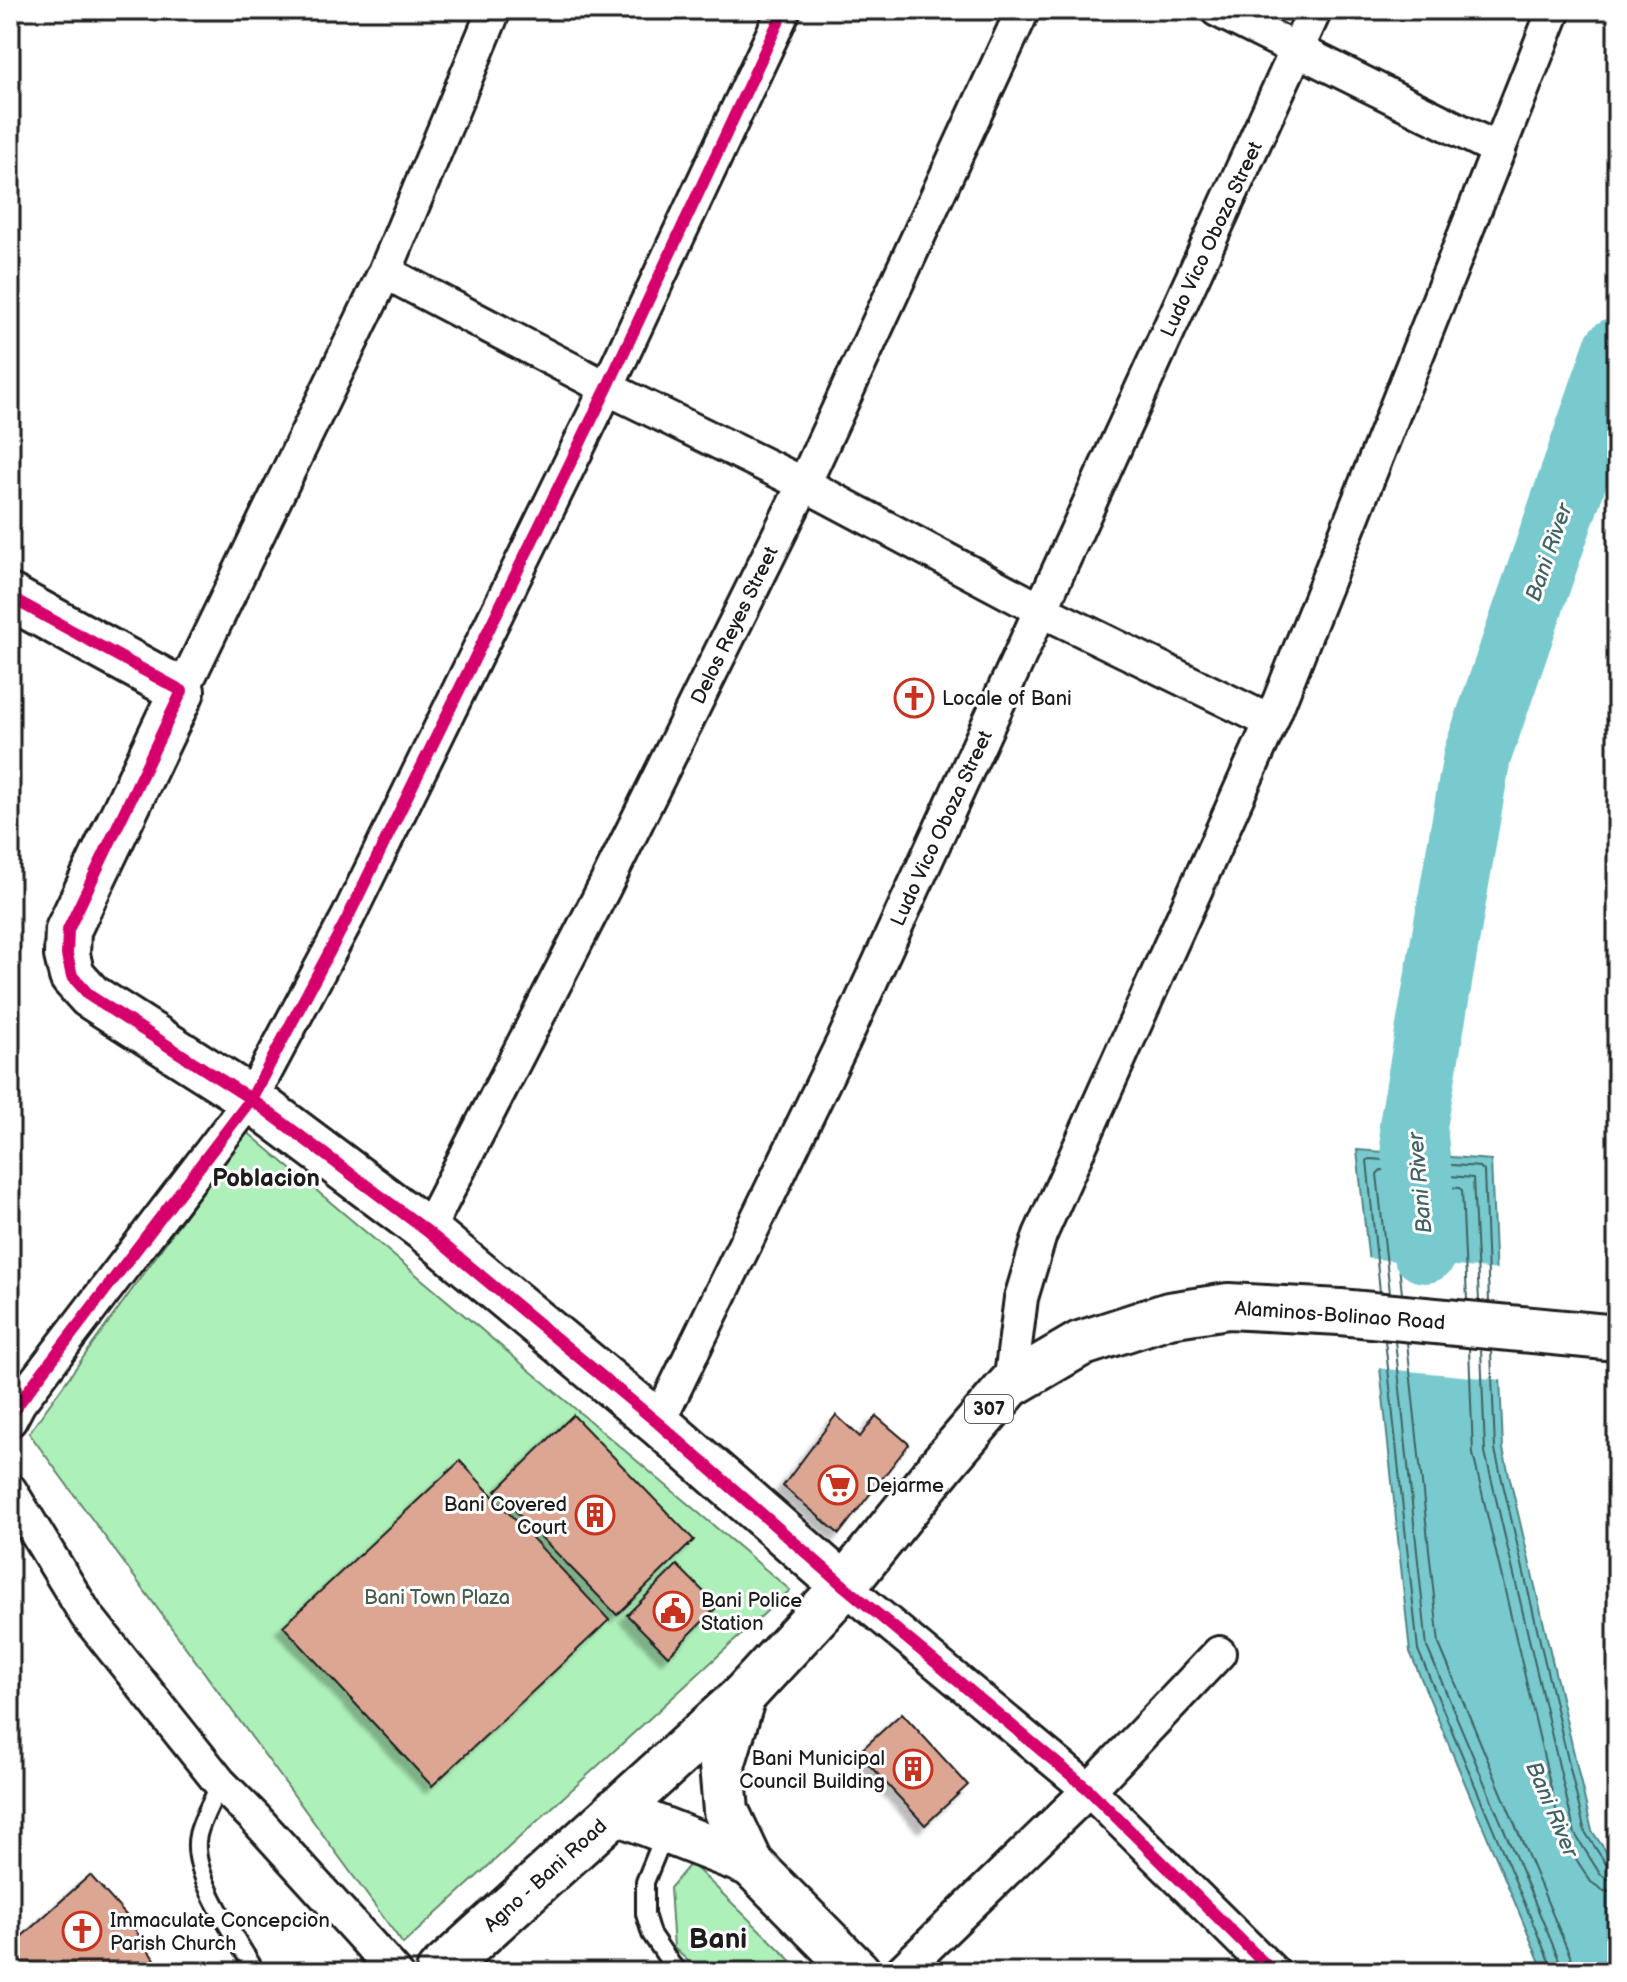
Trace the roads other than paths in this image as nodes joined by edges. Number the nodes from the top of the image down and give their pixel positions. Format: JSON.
{"nodes":[{"id":1,"x":494,"y":10,"type":"edge"},
{"id":2,"x":784,"y":10,"type":"edge"},
{"id":3,"x":1023,"y":10,"type":"edge"},
{"id":4,"x":1217,"y":10,"type":"edge"},
{"id":5,"x":1315,"y":10,"type":"edge"},
{"id":6,"x":1554,"y":10,"type":"edge"},
{"id":7,"x":1297,"y":50,"type":"junction"},
{"id":8,"x":1499,"y":150,"type":"junction"},
{"id":9,"x":385,"y":272,"type":"junction"},
{"id":10,"x":607,"y":388,"type":"junction"},
{"id":11,"x":804,"y":484,"type":"junction"},
{"id":12,"x":10,"y":597,"type":"edge"},
{"id":13,"x":1041,"y":610,"type":"junction"},
{"id":14,"x":182,"y":691,"type":"junction"},
{"id":15,"x":1271,"y":722,"type":"junction"},
{"id":16,"x":251,"y":1099,"type":"junction"},
{"id":17,"x":427,"y":1231,"type":"junction"},
{"id":18,"x":1612,"y":1338,"type":"edge"},
{"id":19,"x":1010,"y":1385,"type":"junction"},
{"id":20,"x":10,"y":1420,"type":"edge"},
{"id":21,"x":658,"y":1423,"type":"junction"},
{"id":22,"x":10,"y":1490,"type":"edge"},
{"id":23,"x":844,"y":1586,"type":"junction"},
{"id":24,"x":1219,"y":1653,"type":"dead end"},
{"id":25,"x":743,"y":1696,"type":"junction"},
{"id":26,"x":220,"y":1783,"type":"junction"},
{"id":27,"x":1089,"y":1790,"type":"junction"},
{"id":28,"x":615,"y":1811,"type":"junction"},
{"id":29,"x":666,"y":1831,"type":"junction"},
{"id":30,"x":751,"y":1864,"type":"junction"},
{"id":31,"x":255,"y":1970,"type":"edge"},
{"id":32,"x":395,"y":1972,"type":"edge"},
{"id":33,"x":439,"y":1972,"type":"edge"},
{"id":34,"x":680,"y":1972,"type":"edge"},
{"id":35,"x":858,"y":1972,"type":"edge"},
{"id":36,"x":901,"y":1972,"type":"edge"},
{"id":37,"x":1273,"y":1972,"type":"edge"}],
"edges":[{"from":1,"to":9,"type":"street"},
{"from":2,"to":10,"type":"street"},
{"from":3,"to":11,"type":"street","name":"Delos Reyes Street"},
{"from":4,"to":7,"type":"street"},
{"from":5,"to":7,"type":"street","name":"Ludo Vico Oboza Street"},
{"from":6,"to":8,"type":"street"},
{"from":7,"to":8,"type":"street"},
{"from":7,"to":13,"type":"street","name":"Ludo Vico Oboza Street"},
{"from":8,"to":15,"type":"street"},
{"from":9,"to":10,"type":"street"},
{"from":9,"to":14,"type":"street"},
{"from":10,"to":11,"type":"street"},
{"from":10,"to":16,"type":"street"},
{"from":11,"to":13,"type":"street"},
{"from":11,"to":17,"type":"street","name":"Delos Reyes Street"},
{"from":12,"to":14,"type":"main road"},
{"from":13,"to":15,"type":"street"},
{"from":13,"to":21,"type":"street","name":"Ludo Vico Oboza Street"},
{"from":14,"to":16,"type":"main road"},
{"from":15,"to":19,"type":"street"},
{"from":16,"to":17,"type":"main road"},
{"from":16,"to":20,"type":"street"},
{"from":17,"to":21,"type":"main road"},
{"from":18,"to":19,"type":"main road","name":"Alaminos-Bolinao Road","number":"307"},
{"from":19,"to":23,"type":"main road","name":"Alaminos-Bolinao Road","number":"307"},
{"from":21,"to":23,"type":"main road"},
{"from":22,"to":26,"type":"street"},
{"from":23,"to":25,"type":"main road","name":"Alaminos-Bolinao Road","number":"307"},
{"from":23,"to":27,"type":"street"},
{"from":24,"to":27,"type":"street"},
{"from":25,"to":28,"type":"main road","name":"Agno - Bani Road"},
{"from":25,"to":30,"type":"main road","number":"307"},
{"from":26,"to":31,"type":"lane"},
{"from":26,"to":32,"type":"street"},
{"from":27,"to":36,"type":"street"},
{"from":27,"to":37,"type":"street"},
{"from":28,"to":29,"type":"main road","name":"Agno - Bani Road"},
{"from":28,"to":33,"type":"main road","name":"Agno - Bani Road"},
{"from":29,"to":30,"type":"main road","name":"Agno - Bani Road"},
{"from":29,"to":34,"type":"lane"},
{"from":30,"to":35,"type":"main road","number":"307"}]}
